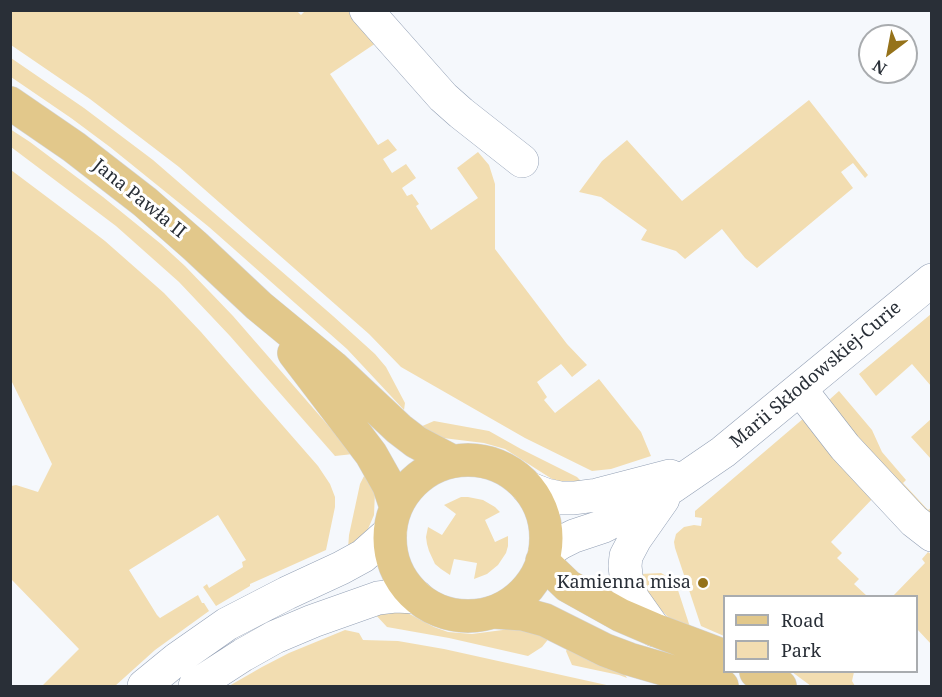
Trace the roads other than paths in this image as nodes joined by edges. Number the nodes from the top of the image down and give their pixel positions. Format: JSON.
{"nodes":[{"id":1,"x":366,"y":10,"type":"edge"},
{"id":2,"x":10,"y":103,"type":"edge"},
{"id":3,"x":522,"y":161,"type":"dead end"},
{"id":4,"x":932,"y":280,"type":"edge"},
{"id":5,"x":259,"y":306,"type":"junction"},
{"id":6,"x":800,"y":389,"type":"junction"},
{"id":7,"x":452,"y":461,"type":"junction"},
{"id":8,"x":685,"y":478,"type":"junction"},
{"id":9,"x":528,"y":488,"type":"junction"},
{"id":10,"x":393,"y":519,"type":"junction"},
{"id":11,"x":932,"y":536,"type":"edge"},
{"id":12,"x":544,"y":557,"type":"junction"},
{"id":13,"x":417,"y":597,"type":"junction"},
{"id":14,"x":493,"y":612,"type":"junction"},
{"id":15,"x":655,"y":630,"type":"junction"},
{"id":16,"x":723,"y":656,"type":"edge"},
{"id":17,"x":758,"y":673,"type":"edge"},
{"id":18,"x":144,"y":687,"type":"edge"},
{"id":19,"x":195,"y":687,"type":"edge"},
{"id":20,"x":722,"y":687,"type":"edge"},
{"id":21,"x":780,"y":687,"type":"edge"}],
"edges":[{"from":1,"to":3,"type":"street"},
{"from":2,"to":5,"type":"main road","name":"Jana Pawła II"},
{"from":4,"to":6,"type":"street","name":"Marii Skłodowskiej-Curie"},
{"from":5,"to":7,"type":"main road","name":"Jana Pawła II"},
{"from":5,"to":10,"type":"main road","name":"Jana Pawła II"},
{"from":6,"to":8,"type":"street","name":"Marii Skłodowskiej-Curie"},
{"from":6,"to":11,"type":"street"},
{"from":7,"to":9,"type":"main road"},
{"from":7,"to":10,"type":"main road"},
{"from":8,"to":9,"type":"street","name":"Marii Skłodowskiej-Curie"},
{"from":8,"to":12,"type":"street","name":"Marii Skłodowskiej-Curie"},
{"from":8,"to":15,"type":"street"},
{"from":9,"to":12,"type":"main road"},
{"from":10,"to":13,"type":"main road"},
{"from":10,"to":18,"type":"street"},
{"from":12,"to":14,"type":"main road"},
{"from":12,"to":15,"type":"main road"},
{"from":13,"to":14,"type":"main road"},
{"from":13,"to":19,"type":"street"},
{"from":14,"to":20,"type":"main road"},
{"from":15,"to":16,"type":"main road"},
{"from":17,"to":21,"type":"main road"}]}
